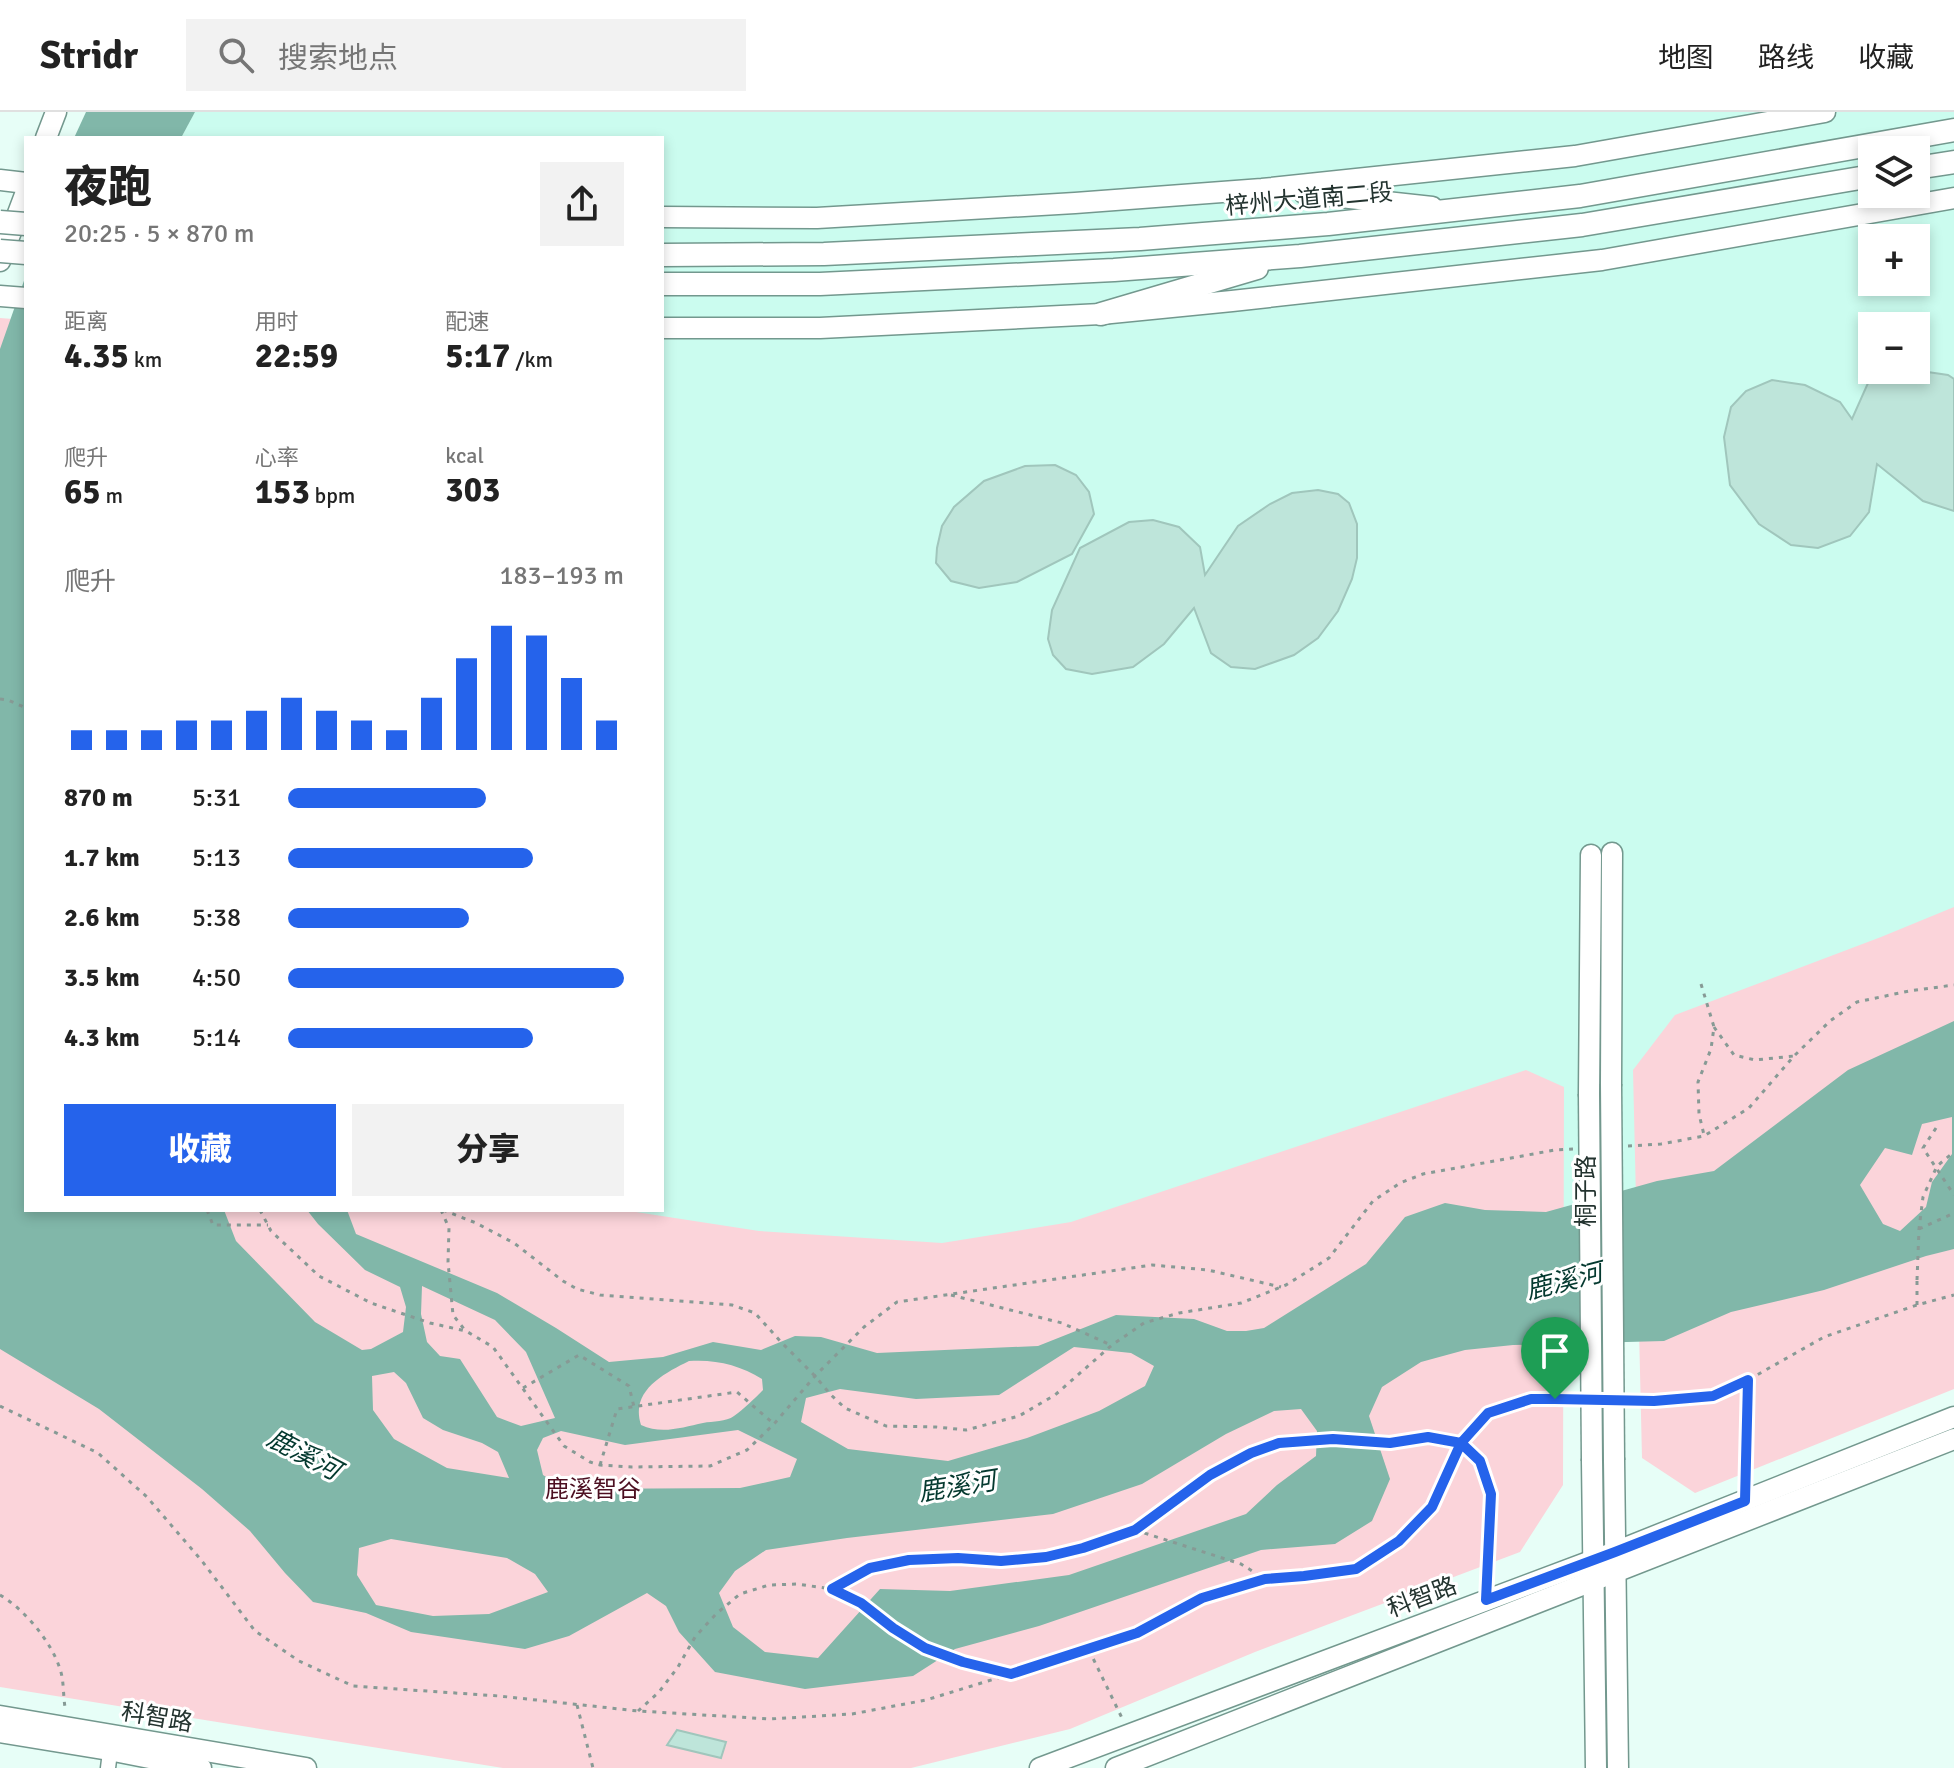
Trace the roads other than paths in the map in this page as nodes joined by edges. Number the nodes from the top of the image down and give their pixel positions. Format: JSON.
{"nodes":[{"id":1,"x":56,"y":112,"type":"edge"},
{"id":2,"x":1825,"y":112,"type":"edge"},
{"id":3,"x":1954,"y":130,"type":"edge"},
{"id":4,"x":47,"y":136,"type":"edge"},
{"id":5,"x":1954,"y":162,"type":"edge"},
{"id":6,"x":1930,"y":166,"type":"edge"},
{"id":7,"x":1858,"y":178,"type":"edge"},
{"id":8,"x":0,"y":180,"type":"edge"},
{"id":9,"x":24,"y":183,"type":"edge"},
{"id":10,"x":1262,"y":189,"type":"junction"},
{"id":11,"x":24,"y":197,"type":"edge"},
{"id":12,"x":1954,"y":198,"type":"edge"},
{"id":13,"x":1460,"y":210,"type":"junction"},
{"id":14,"x":664,"y":217,"type":"edge"},
{"id":15,"x":0,"y":222,"type":"edge"},
{"id":16,"x":24,"y":224,"type":"edge"},
{"id":17,"x":0,"y":251,"type":"edge"},
{"id":18,"x":24,"y":253,"type":"edge"},
{"id":19,"x":664,"y":255,"type":"edge"},
{"id":20,"x":1300,"y":256,"type":"junction"},
{"id":21,"x":0,"y":261,"type":"edge"},
{"id":22,"x":664,"y":284,"type":"edge"},
{"id":23,"x":0,"y":296,"type":"edge"},
{"id":24,"x":24,"y":298,"type":"edge"},
{"id":25,"x":1101,"y":314,"type":"junction"},
{"id":26,"x":664,"y":328,"type":"edge"},
{"id":27,"x":1954,"y":1417,"type":"edge"},
{"id":28,"x":1954,"y":1439,"type":"edge"},
{"id":29,"x":1616,"y":1562,"type":"junction"},
{"id":30,"x":1594,"y":1570,"type":"junction"},
{"id":31,"x":0,"y":1716,"type":"edge"},
{"id":32,"x":0,"y":1732,"type":"edge"},
{"id":33,"x":110,"y":1751,"type":"edge"},
{"id":34,"x":1051,"y":1766,"type":"edge"},
{"id":35,"x":201,"y":1768,"type":"edge"},
{"id":36,"x":306,"y":1768,"type":"edge"},
{"id":37,"x":1116,"y":1768,"type":"edge"},
{"id":38,"x":1596,"y":1768,"type":"edge"},
{"id":39,"x":1618,"y":1768,"type":"edge"}],
"edges":[{"from":1,"to":4,"type":"main road"},
{"from":2,"to":10,"type":"main road"},
{"from":3,"to":13,"type":"main road","name":"梓州大道南二段"},
{"from":5,"to":6,"type":"main road"},
{"from":7,"to":20,"type":"main road"},
{"from":8,"to":9,"type":"main road"},
{"from":10,"to":13,"type":"main road"},
{"from":10,"to":14,"type":"main road"},
{"from":11,"to":21,"type":"main road"},
{"from":12,"to":25,"type":"main road"},
{"from":13,"to":19,"type":"main road","name":"梓州大道南二段"},
{"from":15,"to":16,"type":"main road","bridge":true},
{"from":17,"to":18,"type":"main road","bridge":true},
{"from":20,"to":22,"type":"main road"},
{"from":20,"to":25,"type":"main road"},
{"from":23,"to":24,"type":"main road"},
{"from":25,"to":26,"type":"main road"},
{"from":27,"to":29,"type":"main road","name":"科智路"},
{"from":28,"to":29,"type":"main road","name":"科智路"},
{"from":29,"to":30,"type":"main road","name":"科智路"},
{"from":29,"to":30,"type":"main road","name":"桐子路","bridge":true},
{"from":29,"to":39,"type":"main road","name":"桐子路"},
{"from":30,"to":34,"type":"main road","name":"科智路"},
{"from":30,"to":37,"type":"main road","name":"科智路"},
{"from":30,"to":38,"type":"main road","name":"桐子路"},
{"from":31,"to":33,"type":"main road","name":"科智路"},
{"from":32,"to":33,"type":"main road","name":"科智路"},
{"from":33,"to":35,"type":"main road","name":"科智路"},
{"from":33,"to":36,"type":"main road","name":"科智路"}]}
